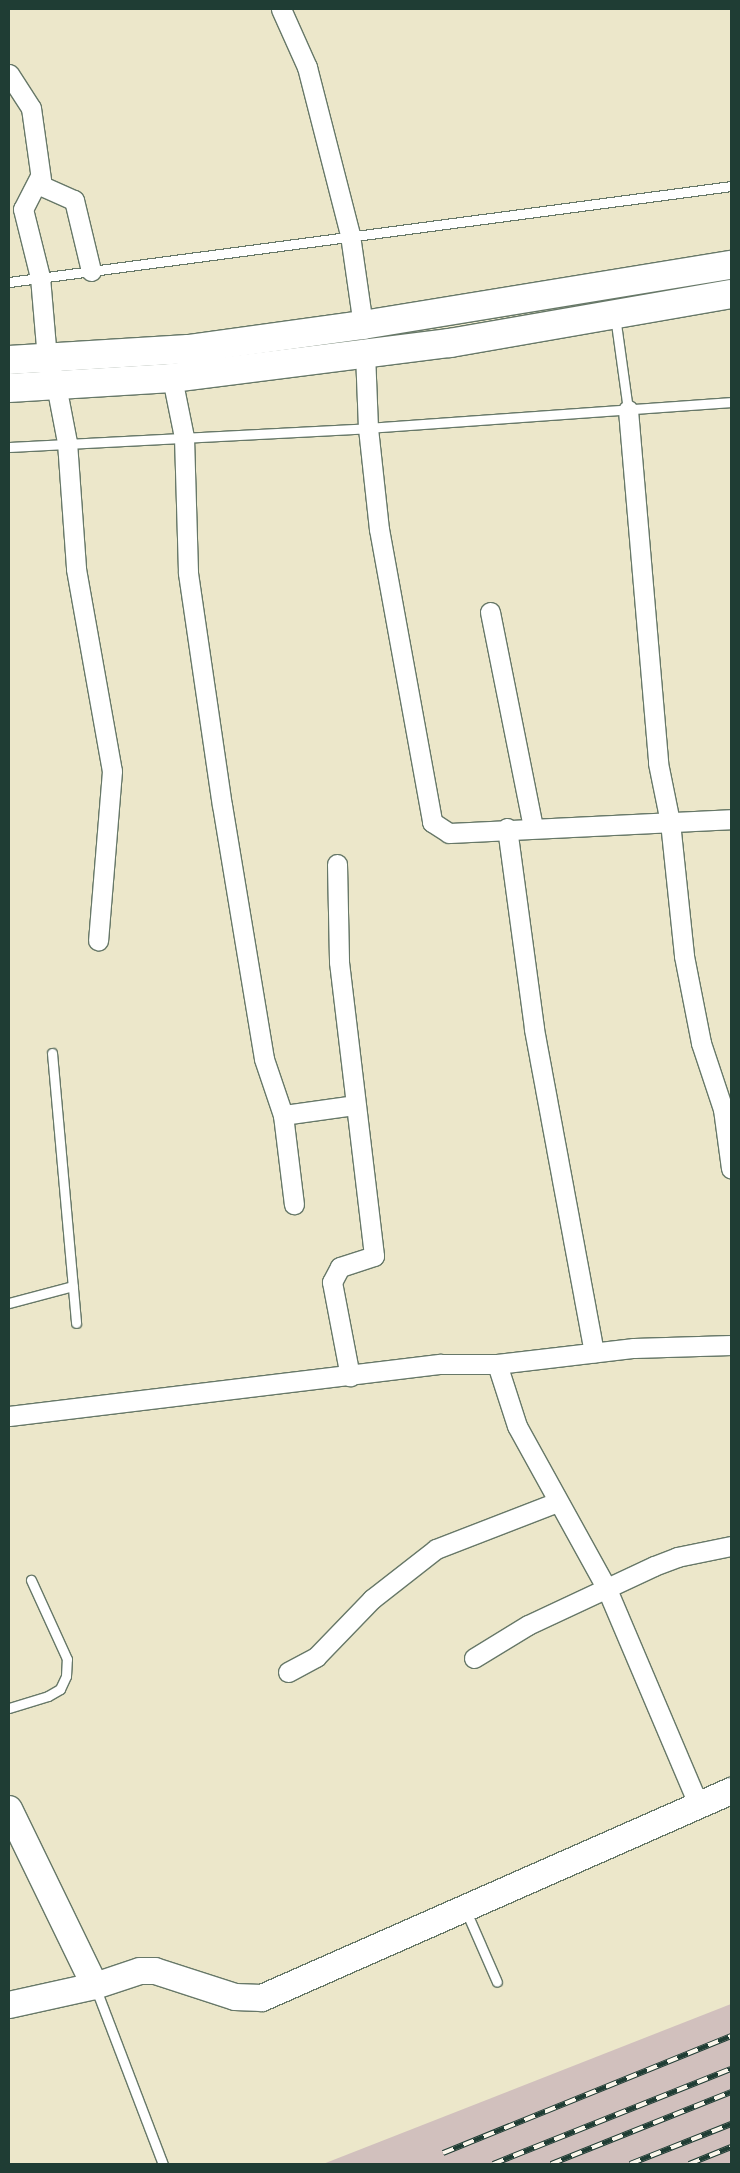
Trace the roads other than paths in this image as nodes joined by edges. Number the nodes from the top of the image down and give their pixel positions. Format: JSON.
{"nodes":[{"id":1,"x":281,"y":9,"type":"edge"},
{"id":2,"x":9,"y":74,"type":"edge"},
{"id":3,"x":39,"y":178,"type":"junction"},
{"id":4,"x":731,"y":186,"type":"edge"},
{"id":5,"x":350,"y":235,"type":"junction"},
{"id":6,"x":731,"y":265,"type":"edge"},
{"id":7,"x":91,"y":271,"type":"junction"},
{"id":8,"x":40,"y":277,"type":"junction"},
{"id":9,"x":9,"y":282,"type":"edge"},
{"id":10,"x":731,"y":294,"type":"edge"},
{"id":11,"x":614,"y":316,"type":"junction"},
{"id":12,"x":363,"y":325,"type":"junction"},
{"id":13,"x":366,"y":354,"type":"junction"},
{"id":14,"x":47,"y":358,"type":"junction"},
{"id":15,"x":9,"y":360,"type":"edge"},
{"id":16,"x":172,"y":378,"type":"junction"},
{"id":17,"x":56,"y":385,"type":"junction"},
{"id":18,"x":9,"y":388,"type":"edge"},
{"id":19,"x":731,"y":402,"type":"edge"},
{"id":20,"x":628,"y":410,"type":"junction"},
{"id":21,"x":368,"y":428,"type":"junction"},
{"id":22,"x":184,"y":437,"type":"junction"},
{"id":23,"x":66,"y":442,"type":"junction"},
{"id":24,"x":9,"y":446,"type":"edge"},
{"id":25,"x":490,"y":612,"type":"dead end"},
{"id":26,"x":731,"y":819,"type":"edge"},
{"id":27,"x":670,"y":822,"type":"junction"},
{"id":28,"x":533,"y":827,"type":"junction"},
{"id":29,"x":507,"y":828,"type":"junction"},
{"id":30,"x":337,"y":864,"type":"dead end"},
{"id":31,"x":98,"y":940,"type":"dead end"},
{"id":32,"x":52,"y":1053,"type":"dead end"},
{"id":33,"x":354,"y":1105,"type":"junction"},
{"id":34,"x":283,"y":1115,"type":"junction"},
{"id":35,"x":731,"y":1168,"type":"edge"},
{"id":36,"x":294,"y":1204,"type":"dead end"},
{"id":37,"x":73,"y":1286,"type":"junction"},
{"id":38,"x":9,"y":1303,"type":"edge"},
{"id":39,"x":76,"y":1324,"type":"dead end"},
{"id":40,"x":731,"y":1345,"type":"edge"},
{"id":41,"x":594,"y":1352,"type":"junction"},
{"id":42,"x":497,"y":1364,"type":"junction"},
{"id":43,"x":350,"y":1376,"type":"junction"},
{"id":44,"x":9,"y":1416,"type":"edge"},
{"id":45,"x":557,"y":1502,"type":"junction"},
{"id":46,"x":731,"y":1546,"type":"edge"},
{"id":47,"x":31,"y":1580,"type":"dead end"},
{"id":48,"x":606,"y":1587,"type":"junction"},
{"id":49,"x":474,"y":1658,"type":"dead end"},
{"id":50,"x":288,"y":1672,"type":"dead end"},
{"id":51,"x":9,"y":1708,"type":"edge"},
{"id":52,"x":731,"y":1791,"type":"edge"},
{"id":53,"x":698,"y":1804,"type":"junction"},
{"id":54,"x":9,"y":1809,"type":"edge"},
{"id":55,"x":465,"y":1908,"type":"junction"},
{"id":56,"x":497,"y":1982,"type":"dead end"},
{"id":57,"x":95,"y":1986,"type":"junction"},
{"id":58,"x":9,"y":2005,"type":"edge"},
{"id":59,"x":162,"y":2164,"type":"edge"}],
"edges":[{"from":1,"to":5,"type":"street"},
{"from":2,"to":3,"type":"street"},
{"from":3,"to":7,"type":"street"},
{"from":3,"to":8,"type":"street"},
{"from":4,"to":5,"type":"lane"},
{"from":5,"to":7,"type":"lane"},
{"from":5,"to":12,"type":"street"},
{"from":6,"to":12,"type":"highway"},
{"from":7,"to":8,"type":"lane"},
{"from":8,"to":9,"type":"lane"},
{"from":8,"to":14,"type":"street"},
{"from":10,"to":11,"type":"highway"},
{"from":11,"to":13,"type":"highway"},
{"from":11,"to":20,"type":"lane"},
{"from":12,"to":14,"type":"highway"},
{"from":13,"to":16,"type":"highway"},
{"from":13,"to":21,"type":"street"},
{"from":14,"to":15,"type":"highway"},
{"from":14,"to":17,"type":"street"},
{"from":16,"to":17,"type":"highway"},
{"from":16,"to":22,"type":"street"},
{"from":17,"to":18,"type":"highway"},
{"from":17,"to":23,"type":"street"},
{"from":19,"to":20,"type":"lane"},
{"from":20,"to":21,"type":"lane"},
{"from":20,"to":27,"type":"street"},
{"from":21,"to":22,"type":"lane"},
{"from":21,"to":29,"type":"street"},
{"from":22,"to":23,"type":"lane"},
{"from":22,"to":34,"type":"street"},
{"from":23,"to":24,"type":"lane"},
{"from":23,"to":31,"type":"street"},
{"from":25,"to":28,"type":"street"},
{"from":26,"to":27,"type":"street"},
{"from":27,"to":28,"type":"street"},
{"from":27,"to":35,"type":"street"},
{"from":28,"to":29,"type":"street"},
{"from":29,"to":41,"type":"street"},
{"from":30,"to":33,"type":"street"},
{"from":32,"to":37,"type":"lane"},
{"from":33,"to":34,"type":"street"},
{"from":33,"to":43,"type":"street"},
{"from":34,"to":36,"type":"street"},
{"from":37,"to":38,"type":"lane"},
{"from":37,"to":39,"type":"lane"},
{"from":40,"to":41,"type":"street"},
{"from":41,"to":42,"type":"street"},
{"from":42,"to":43,"type":"street"},
{"from":42,"to":45,"type":"street"},
{"from":43,"to":44,"type":"street"},
{"from":45,"to":48,"type":"street"},
{"from":45,"to":50,"type":"street"},
{"from":46,"to":48,"type":"street"},
{"from":47,"to":51,"type":"lane"},
{"from":48,"to":49,"type":"street"},
{"from":48,"to":53,"type":"street"},
{"from":52,"to":53,"type":"main road"},
{"from":53,"to":55,"type":"main road"},
{"from":54,"to":57,"type":"main road"},
{"from":55,"to":56,"type":"lane"},
{"from":55,"to":57,"type":"main road"},
{"from":57,"to":58,"type":"main road"},
{"from":57,"to":59,"type":"lane"}]}
